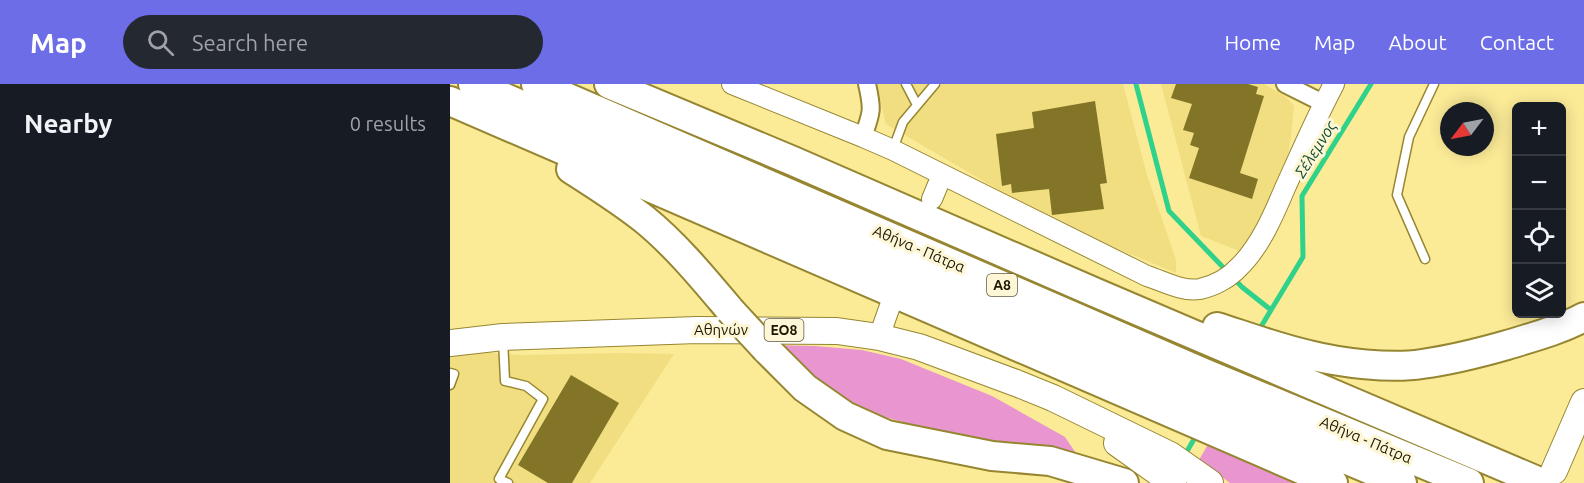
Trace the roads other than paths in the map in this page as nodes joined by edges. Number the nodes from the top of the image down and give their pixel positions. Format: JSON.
{"nodes":[{"id":1,"x":536,"y":84,"type":"edge"},
{"id":2,"x":609,"y":84,"type":"edge"},
{"id":3,"x":732,"y":84,"type":"edge"},
{"id":4,"x":867,"y":84,"type":"edge"},
{"id":5,"x":906,"y":84,"type":"edge"},
{"id":6,"x":935,"y":84,"type":"edge"},
{"id":7,"x":1334,"y":84,"type":"edge"},
{"id":8,"x":1434,"y":84,"type":"edge"},
{"id":9,"x":1288,"y":85,"type":"edge"},
{"id":10,"x":460,"y":96,"type":"edge"},
{"id":11,"x":1323,"y":103,"type":"junction"},
{"id":12,"x":917,"y":105,"type":"junction"},
{"id":13,"x":863,"y":136,"type":"junction"},
{"id":14,"x":892,"y":150,"type":"junction"},
{"id":15,"x":942,"y":175,"type":"junction"},
{"id":16,"x":932,"y":199,"type":"dead end"},
{"id":17,"x":1425,"y":259,"type":"dead end"},
{"id":18,"x":1094,"y":292,"type":"junction"},
{"id":19,"x":891,"y":303,"type":"dead end"},
{"id":20,"x":1584,"y":317,"type":"edge"},
{"id":21,"x":503,"y":337,"type":"junction"},
{"id":22,"x":879,"y":337,"type":"junction"},
{"id":23,"x":450,"y":343,"type":"edge"},
{"id":24,"x":450,"y":373,"type":"edge"},
{"id":25,"x":450,"y":385,"type":"edge"},
{"id":26,"x":1053,"y":398,"type":"junction"},
{"id":27,"x":1584,"y":402,"type":"edge"},
{"id":28,"x":1548,"y":477,"type":"edge"},
{"id":29,"x":508,"y":483,"type":"edge"},
{"id":30,"x":1124,"y":483,"type":"edge"},
{"id":31,"x":1173,"y":483,"type":"edge"},
{"id":32,"x":1210,"y":483,"type":"edge"},
{"id":33,"x":1333,"y":483,"type":"edge"},
{"id":34,"x":1402,"y":483,"type":"edge"},
{"id":35,"x":1469,"y":483,"type":"edge"}],
"edges":[{"from":1,"to":35,"type":"highway","name":"Αθήνα - Πάτρα","number":"Α8"},
{"from":2,"to":18,"type":"highway"},
{"from":3,"to":13,"type":"street"},
{"from":4,"to":13,"type":"street"},
{"from":5,"to":12,"type":"lane"},
{"from":6,"to":12,"type":"lane"},
{"from":7,"to":11,"type":"street"},
{"from":8,"to":17,"type":"lane"},
{"from":9,"to":11,"type":"street"},
{"from":10,"to":30,"type":"highway","bridge":true},
{"from":10,"to":33,"type":"highway"},
{"from":10,"to":34,"type":"highway","name":"Αθήνα - Πάτρα","number":"Α8"},
{"from":11,"to":15,"type":"street"},
{"from":12,"to":14,"type":"lane"},
{"from":13,"to":14,"type":"street"},
{"from":14,"to":15,"type":"street"},
{"from":15,"to":16,"type":"street"},
{"from":18,"to":20,"type":"highway"},
{"from":18,"to":28,"type":"highway"},
{"from":19,"to":22,"type":"street"},
{"from":21,"to":22,"type":"main road","name":"Αθηνών","number":"ΕΟ8"},
{"from":21,"to":23,"type":"main road","name":"Αθηνών","number":"ΕΟ8"},
{"from":21,"to":29,"type":"lane"},
{"from":22,"to":26,"type":"main road","name":"Αθηνών","number":"ΕΟ8"},
{"from":24,"to":25,"type":"lane"},
{"from":26,"to":31,"type":"main road","name":"Αθηνών","number":"ΕΟ8"},
{"from":26,"to":32,"type":"main road","name":"Αθηνών","number":"ΕΟ8"},
{"from":27,"to":28,"type":"main road"}]}
